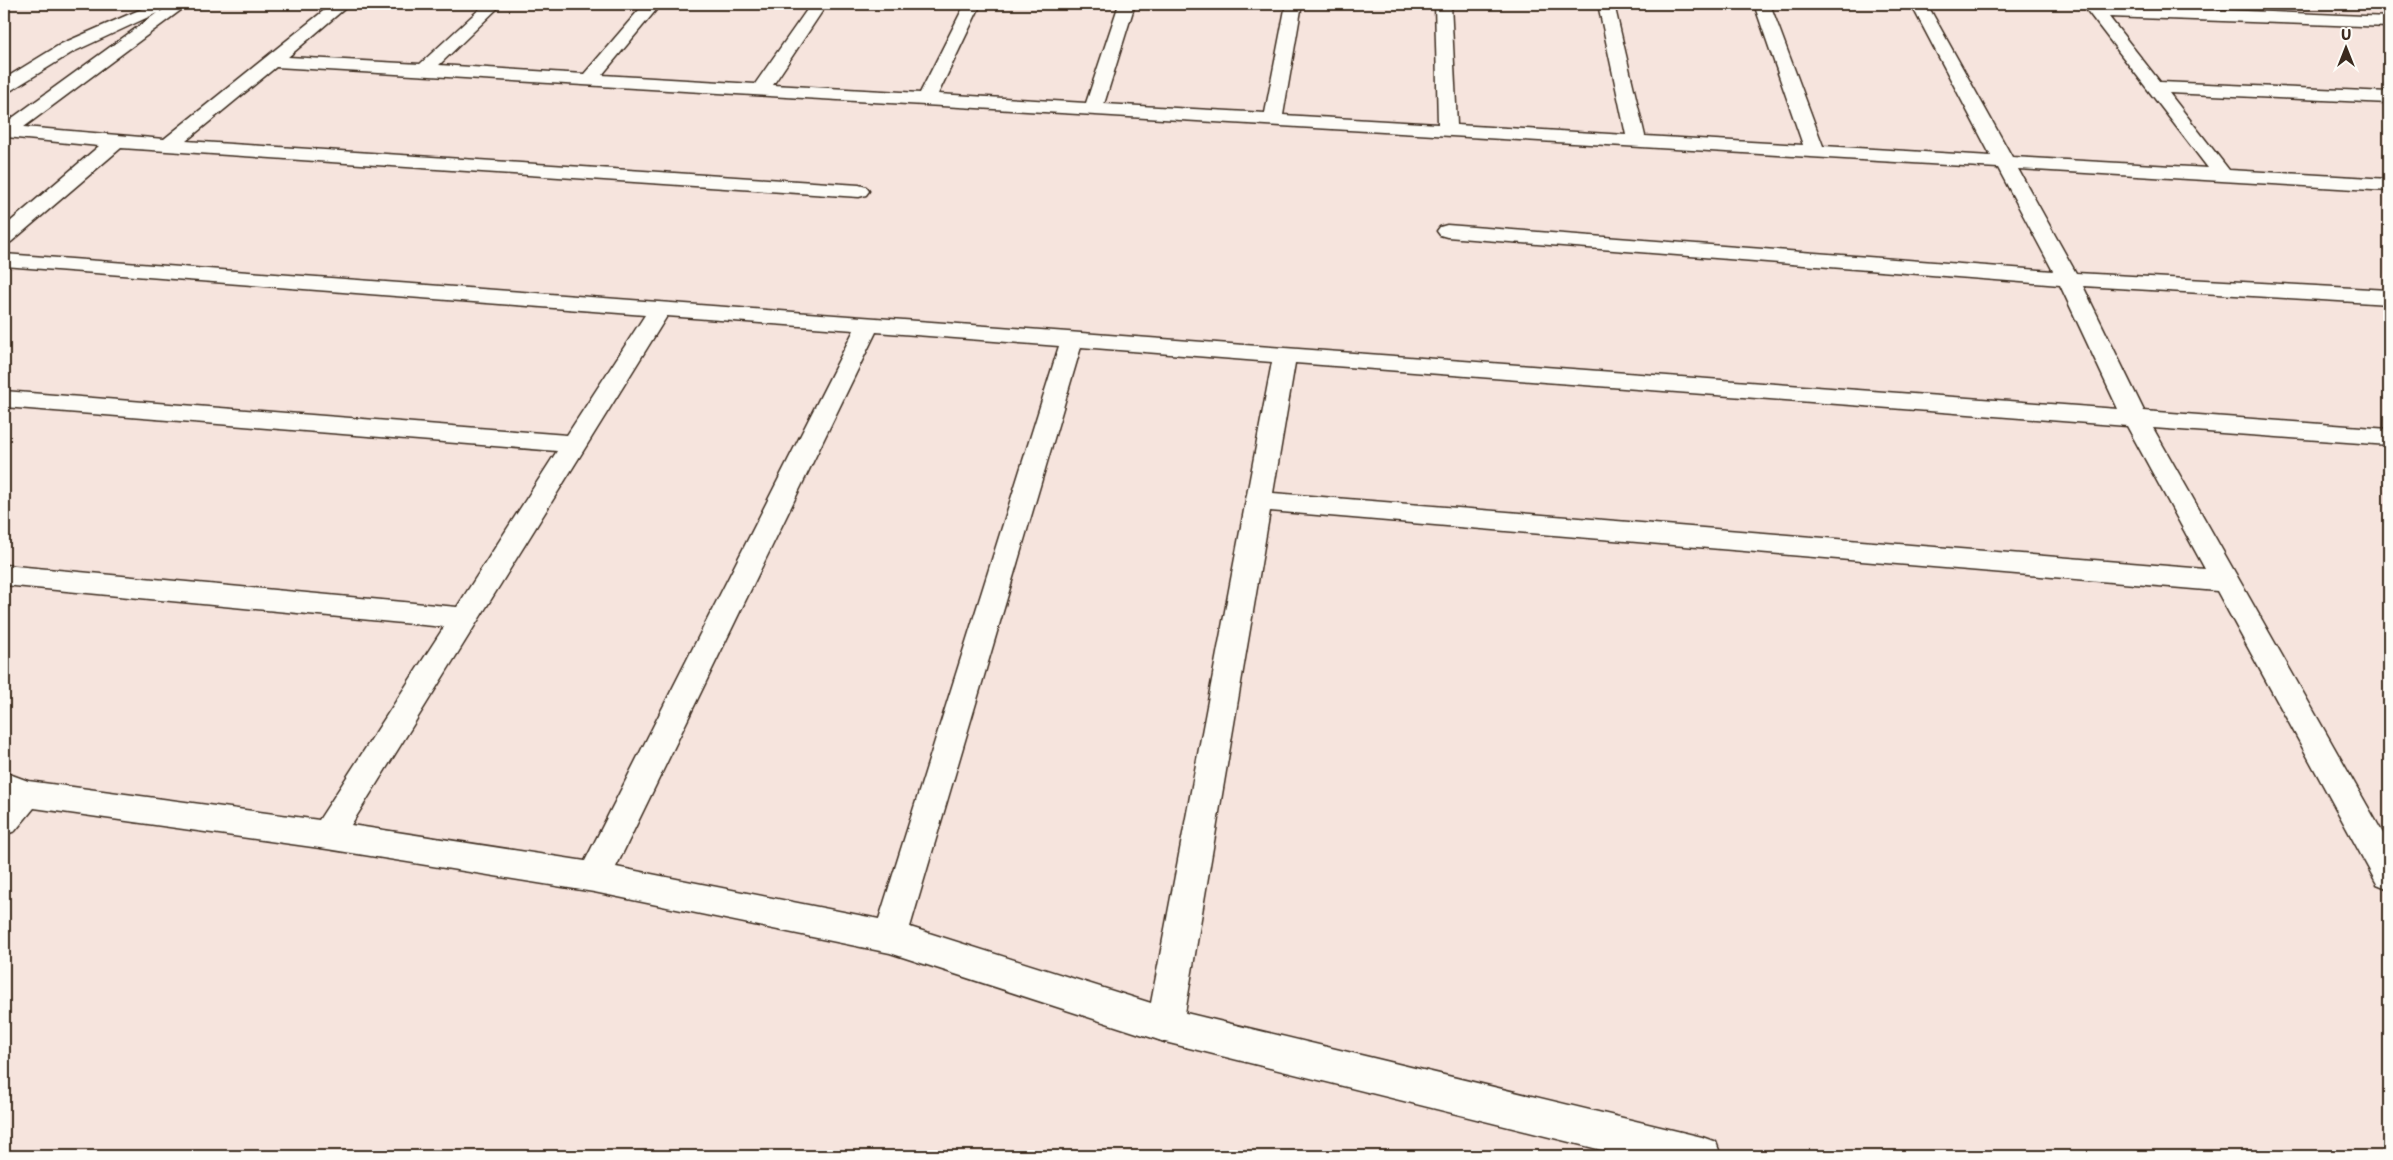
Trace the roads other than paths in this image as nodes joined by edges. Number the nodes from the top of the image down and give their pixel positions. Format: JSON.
{"nodes":[{"id":1,"x":166,"y":4,"type":"edge"},
{"id":2,"x":181,"y":4,"type":"edge"},
{"id":3,"x":342,"y":4,"type":"edge"},
{"id":4,"x":494,"y":4,"type":"edge"},
{"id":5,"x":653,"y":4,"type":"edge"},
{"id":6,"x":819,"y":4,"type":"edge"},
{"id":7,"x":973,"y":4,"type":"edge"},
{"id":8,"x":1127,"y":4,"type":"edge"},
{"id":9,"x":1294,"y":4,"type":"edge"},
{"id":10,"x":1443,"y":4,"type":"edge"},
{"id":11,"x":1606,"y":4,"type":"edge"},
{"id":12,"x":1762,"y":4,"type":"edge"},
{"id":13,"x":1919,"y":4,"type":"edge"},
{"id":14,"x":2093,"y":7,"type":"edge"},
{"id":15,"x":2389,"y":22,"type":"edge"},
{"id":16,"x":272,"y":62,"type":"junction"},
{"id":17,"x":424,"y":70,"type":"junction"},
{"id":18,"x":588,"y":80,"type":"junction"},
{"id":19,"x":4,"y":87,"type":"edge"},
{"id":20,"x":2156,"y":88,"type":"junction"},
{"id":21,"x":760,"y":90,"type":"junction"},
{"id":22,"x":2389,"y":97,"type":"edge"},
{"id":23,"x":926,"y":100,"type":"junction"},
{"id":24,"x":1093,"y":110,"type":"junction"},
{"id":25,"x":1273,"y":120,"type":"junction"},
{"id":26,"x":1448,"y":130,"type":"junction"},
{"id":27,"x":5,"y":131,"type":"edge"},
{"id":28,"x":116,"y":142,"type":"junction"},
{"id":29,"x":1637,"y":142,"type":"junction"},
{"id":30,"x":168,"y":146,"type":"junction"},
{"id":31,"x":1815,"y":152,"type":"junction"},
{"id":32,"x":2006,"y":163,"type":"junction"},
{"id":33,"x":2224,"y":176,"type":"junction"},
{"id":34,"x":2389,"y":185,"type":"edge"},
{"id":35,"x":859,"y":191,"type":"dead end"},
{"id":36,"x":1447,"y":230,"type":"dead end"},
{"id":37,"x":4,"y":238,"type":"edge"},
{"id":38,"x":4,"y":260,"type":"edge"},
{"id":39,"x":2068,"y":279,"type":"junction"},
{"id":40,"x":2389,"y":297,"type":"edge"},
{"id":41,"x":660,"y":309,"type":"junction"},
{"id":42,"x":868,"y":324,"type":"junction"},
{"id":43,"x":1072,"y":340,"type":"junction"},
{"id":44,"x":1286,"y":356,"type":"junction"},
{"id":45,"x":4,"y":399,"type":"edge"},
{"id":46,"x":2135,"y":418,"type":"junction"},
{"id":47,"x":2389,"y":437,"type":"edge"},
{"id":48,"x":574,"y":444,"type":"junction"},
{"id":49,"x":1260,"y":501,"type":"junction"},
{"id":50,"x":4,"y":575,"type":"edge"},
{"id":51,"x":2224,"y":581,"type":"junction"},
{"id":52,"x":464,"y":618,"type":"junction"},
{"id":53,"x":16,"y":790,"type":"edge"},
{"id":54,"x":4,"y":821,"type":"edge"},
{"id":55,"x":327,"y":834,"type":"junction"},
{"id":56,"x":2389,"y":874,"type":"edge"},
{"id":57,"x":594,"y":877,"type":"junction"},
{"id":58,"x":890,"y":937,"type":"junction"},
{"id":59,"x":1165,"y":1025,"type":"junction"},
{"id":60,"x":1702,"y":1156,"type":"edge"}],
"edges":[{"from":1,"to":19,"type":"street"},
{"from":2,"to":27,"type":"street"},
{"from":3,"to":16,"type":"street"},
{"from":4,"to":17,"type":"street"},
{"from":5,"to":18,"type":"street"},
{"from":6,"to":21,"type":"street"},
{"from":7,"to":23,"type":"street"},
{"from":8,"to":24,"type":"street"},
{"from":9,"to":25,"type":"street"},
{"from":10,"to":26,"type":"street"},
{"from":11,"to":29,"type":"street"},
{"from":12,"to":31,"type":"street"},
{"from":13,"to":32,"type":"street"},
{"from":14,"to":15,"type":"street"},
{"from":14,"to":20,"type":"street"},
{"from":16,"to":17,"type":"street"},
{"from":16,"to":30,"type":"street"},
{"from":17,"to":18,"type":"street"},
{"from":18,"to":21,"type":"street"},
{"from":20,"to":22,"type":"street"},
{"from":20,"to":33,"type":"street"},
{"from":21,"to":23,"type":"street"},
{"from":23,"to":24,"type":"street"},
{"from":24,"to":25,"type":"street"},
{"from":25,"to":26,"type":"street"},
{"from":26,"to":29,"type":"street"},
{"from":27,"to":28,"type":"street"},
{"from":28,"to":30,"type":"street"},
{"from":28,"to":37,"type":"street"},
{"from":29,"to":31,"type":"street"},
{"from":30,"to":35,"type":"street"},
{"from":31,"to":32,"type":"street"},
{"from":32,"to":33,"type":"street"},
{"from":32,"to":39,"type":"street"},
{"from":33,"to":34,"type":"street"},
{"from":36,"to":39,"type":"street"},
{"from":38,"to":41,"type":"street"},
{"from":39,"to":40,"type":"street"},
{"from":39,"to":46,"type":"street"},
{"from":41,"to":42,"type":"street"},
{"from":41,"to":48,"type":"street"},
{"from":42,"to":43,"type":"street"},
{"from":42,"to":57,"type":"street"},
{"from":43,"to":44,"type":"street"},
{"from":43,"to":58,"type":"street"},
{"from":44,"to":46,"type":"street"},
{"from":44,"to":49,"type":"street"},
{"from":45,"to":48,"type":"street"},
{"from":46,"to":47,"type":"street"},
{"from":46,"to":51,"type":"street"},
{"from":48,"to":52,"type":"street"},
{"from":49,"to":51,"type":"street"},
{"from":49,"to":59,"type":"street"},
{"from":50,"to":52,"type":"street"},
{"from":51,"to":56,"type":"street"},
{"from":52,"to":55,"type":"street"},
{"from":53,"to":54,"type":"street"},
{"from":53,"to":55,"type":"street"},
{"from":55,"to":57,"type":"street"},
{"from":57,"to":58,"type":"street"},
{"from":58,"to":59,"type":"street"},
{"from":59,"to":60,"type":"street"}]}
